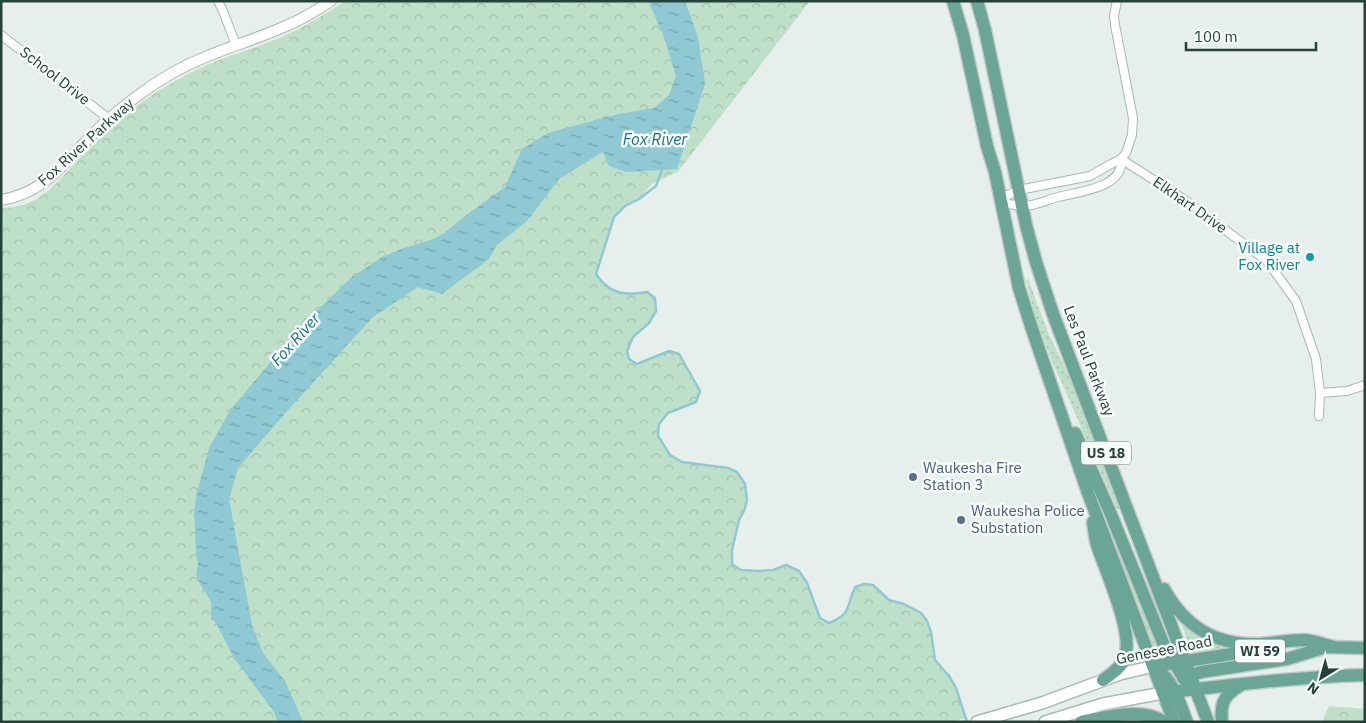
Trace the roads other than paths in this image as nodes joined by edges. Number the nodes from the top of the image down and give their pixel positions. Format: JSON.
{"nodes":[{"id":1,"x":218,"y":1,"type":"edge"},
{"id":2,"x":331,"y":1,"type":"edge"},
{"id":3,"x":954,"y":1,"type":"edge"},
{"id":4,"x":977,"y":1,"type":"edge"},
{"id":5,"x":1117,"y":1,"type":"edge"},
{"id":6,"x":1,"y":34,"type":"edge"},
{"id":7,"x":236,"y":45,"type":"junction"},
{"id":8,"x":109,"y":119,"type":"junction"},
{"id":9,"x":1121,"y":159,"type":"junction"},
{"id":10,"x":1019,"y":190,"type":"junction"},
{"id":11,"x":1,"y":200,"type":"edge"},
{"id":12,"x":1001,"y":202,"type":"junction"},
{"id":13,"x":1022,"y":206,"type":"junction"},
{"id":14,"x":1044,"y":363,"type":"junction"},
{"id":15,"x":1365,"y":384,"type":"edge"},
{"id":16,"x":1320,"y":393,"type":"junction"},
{"id":17,"x":1318,"y":416,"type":"dead end"},
{"id":18,"x":1088,"y":493,"type":"junction"},
{"id":19,"x":1143,"y":552,"type":"junction"},
{"id":20,"x":1331,"y":647,"type":"junction"},
{"id":21,"x":1365,"y":648,"type":"edge"},
{"id":22,"x":1180,"y":663,"type":"junction"},
{"id":23,"x":1154,"y":666,"type":"junction"},
{"id":24,"x":1187,"y":676,"type":"junction"},
{"id":25,"x":1365,"y":676,"type":"edge"},
{"id":26,"x":1103,"y":680,"type":"junction"},
{"id":27,"x":1242,"y":684,"type":"junction"},
{"id":28,"x":1196,"y":688,"type":"junction"},
{"id":29,"x":1170,"y":690,"type":"junction"},
{"id":30,"x":977,"y":722,"type":"edge"},
{"id":31,"x":1045,"y":722,"type":"edge"},
{"id":32,"x":1081,"y":722,"type":"edge"},
{"id":33,"x":1164,"y":722,"type":"edge"},
{"id":34,"x":1174,"y":722,"type":"edge"},
{"id":35,"x":1187,"y":722,"type":"edge"},
{"id":36,"x":1208,"y":722,"type":"edge"},
{"id":37,"x":1222,"y":722,"type":"edge"}],
"edges":[{"from":1,"to":7,"type":"street"},
{"from":2,"to":7,"type":"street","name":"Fox River Parkway"},
{"from":3,"to":12,"type":"main road","number":"US 18"},
{"from":4,"to":10,"type":"main road","name":"Les Paul Parkway","number":"US 18"},
{"from":5,"to":9,"type":"street"},
{"from":6,"to":8,"type":"street","name":"School Drive"},
{"from":7,"to":8,"type":"street","name":"Fox River Parkway"},
{"from":8,"to":11,"type":"street","name":"Fox River Parkway"},
{"from":9,"to":10,"type":"street"},
{"from":9,"to":13,"type":"street"},
{"from":9,"to":16,"type":"street","name":"Elkhart Drive"},
{"from":10,"to":12,"type":"street"},
{"from":10,"to":13,"type":"main road","name":"Les Paul Parkway","number":"US 18"},
{"from":12,"to":13,"type":"street"},
{"from":12,"to":14,"type":"main road","number":"US 18"},
{"from":13,"to":19,"type":"main road","name":"Les Paul Parkway","number":"US 18"},
{"from":14,"to":18,"type":"main road","number":"US 18"},
{"from":14,"to":22,"type":"main road"},
{"from":15,"to":16,"type":"street"},
{"from":16,"to":17,"type":"street","name":"Elkhart Drive"},
{"from":18,"to":23,"type":"main road","number":"US 18"},
{"from":18,"to":26,"type":"main road"},
{"from":19,"to":20,"type":"main road"},
{"from":19,"to":22,"type":"main road","name":"Les Paul Parkway","number":"US 18"},
{"from":20,"to":21,"type":"main road","name":"Genesee Road","number":"WI 59"},
{"from":20,"to":22,"type":"main road","name":"Genesee Road","number":"WI 59"},
{"from":20,"to":24,"type":"main road"},
{"from":22,"to":23,"type":"main road","name":"Genesee Road","number":"WI 59"},
{"from":22,"to":24,"type":"main road","name":"Les Paul Parkway","number":"US 18"},
{"from":23,"to":26,"type":"main road","name":"Genesee Road"},
{"from":23,"to":29,"type":"main road","number":"US 18"},
{"from":24,"to":28,"type":"main road","name":"Les Paul Parkway","number":"US 18"},
{"from":24,"to":29,"type":"main road"},
{"from":25,"to":27,"type":"main road"},
{"from":26,"to":30,"type":"main road","name":"Genesee Road"},
{"from":27,"to":28,"type":"main road"},
{"from":27,"to":37,"type":"main road"},
{"from":28,"to":29,"type":"main road"},
{"from":28,"to":36,"type":"main road","name":"Les Paul Parkway","number":"US 18"},
{"from":29,"to":31,"type":"main road"},
{"from":29,"to":34,"type":"main road","number":"US 18"},
{"from":29,"to":35,"type":"main road"},
{"from":32,"to":33,"type":"main road"}]}
